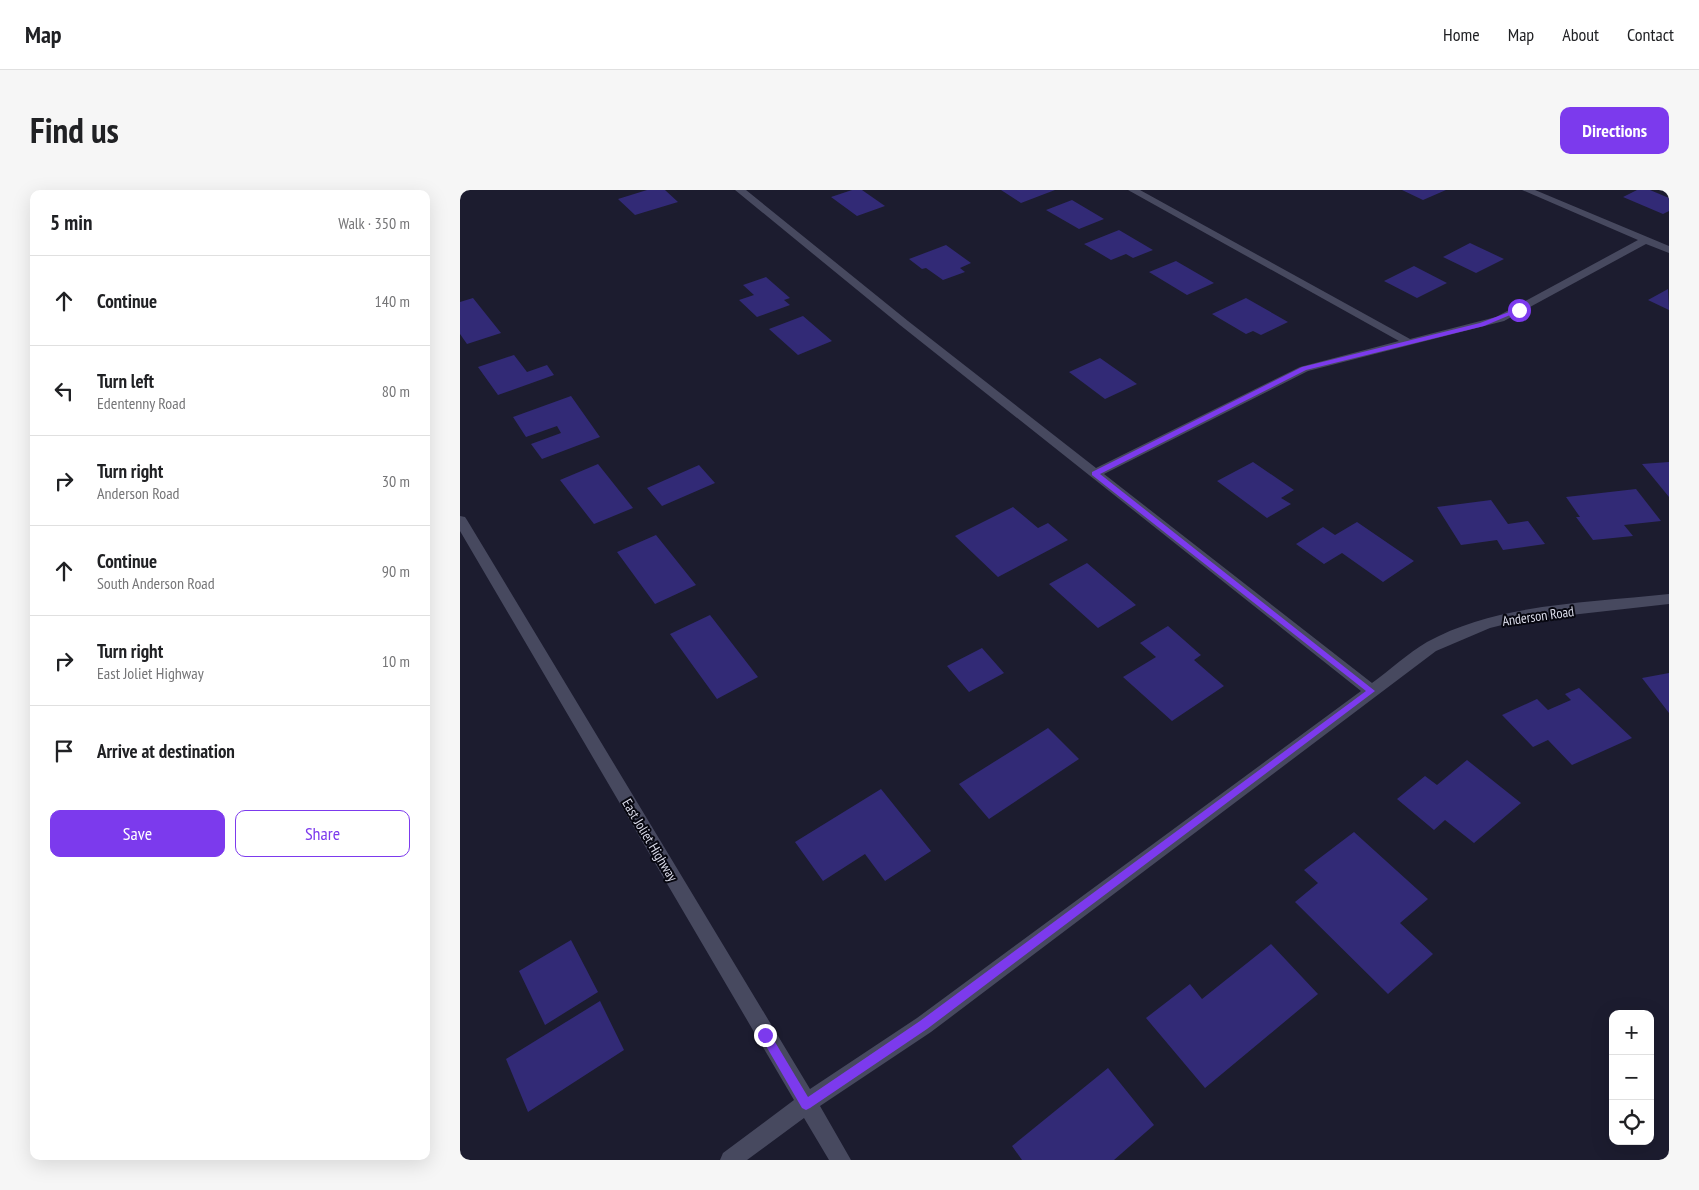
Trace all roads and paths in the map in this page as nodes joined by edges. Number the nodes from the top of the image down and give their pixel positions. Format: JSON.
{"nodes":[{"id":1,"x":740,"y":190,"type":"edge"},
{"id":2,"x":1133,"y":190,"type":"edge"},
{"id":3,"x":1527,"y":190,"type":"edge"},
{"id":4,"x":1646,"y":240,"type":"junction"},
{"id":5,"x":1669,"y":250,"type":"edge"},
{"id":6,"x":1408,"y":342,"type":"junction"},
{"id":7,"x":1095,"y":473,"type":"junction"},
{"id":8,"x":460,"y":520,"type":"edge"},
{"id":9,"x":1669,"y":599,"type":"edge"},
{"id":10,"x":1371,"y":691,"type":"junction"},
{"id":11,"x":806,"y":1104,"type":"junction"},
{"id":12,"x":730,"y":1160,"type":"edge"},
{"id":13,"x":841,"y":1160,"type":"edge"}],
"edges":[{"from":1,"to":7,"type":"street"},
{"from":2,"to":6,"type":"street"},
{"from":3,"to":4,"type":"street"},
{"from":4,"to":5,"type":"street"},
{"from":4,"to":6,"type":"street"},
{"from":6,"to":7,"type":"street"},
{"from":7,"to":10,"type":"street"},
{"from":8,"to":11,"type":"street","name":"East Joliet Highway"},
{"from":9,"to":10,"type":"street","name":"Anderson Road"},
{"from":10,"to":11,"type":"street","name":"Anderson Road"},
{"from":11,"to":12,"type":"street","name":"Anderson Road"},
{"from":11,"to":13,"type":"street","name":"East Joliet Highway"}]}
